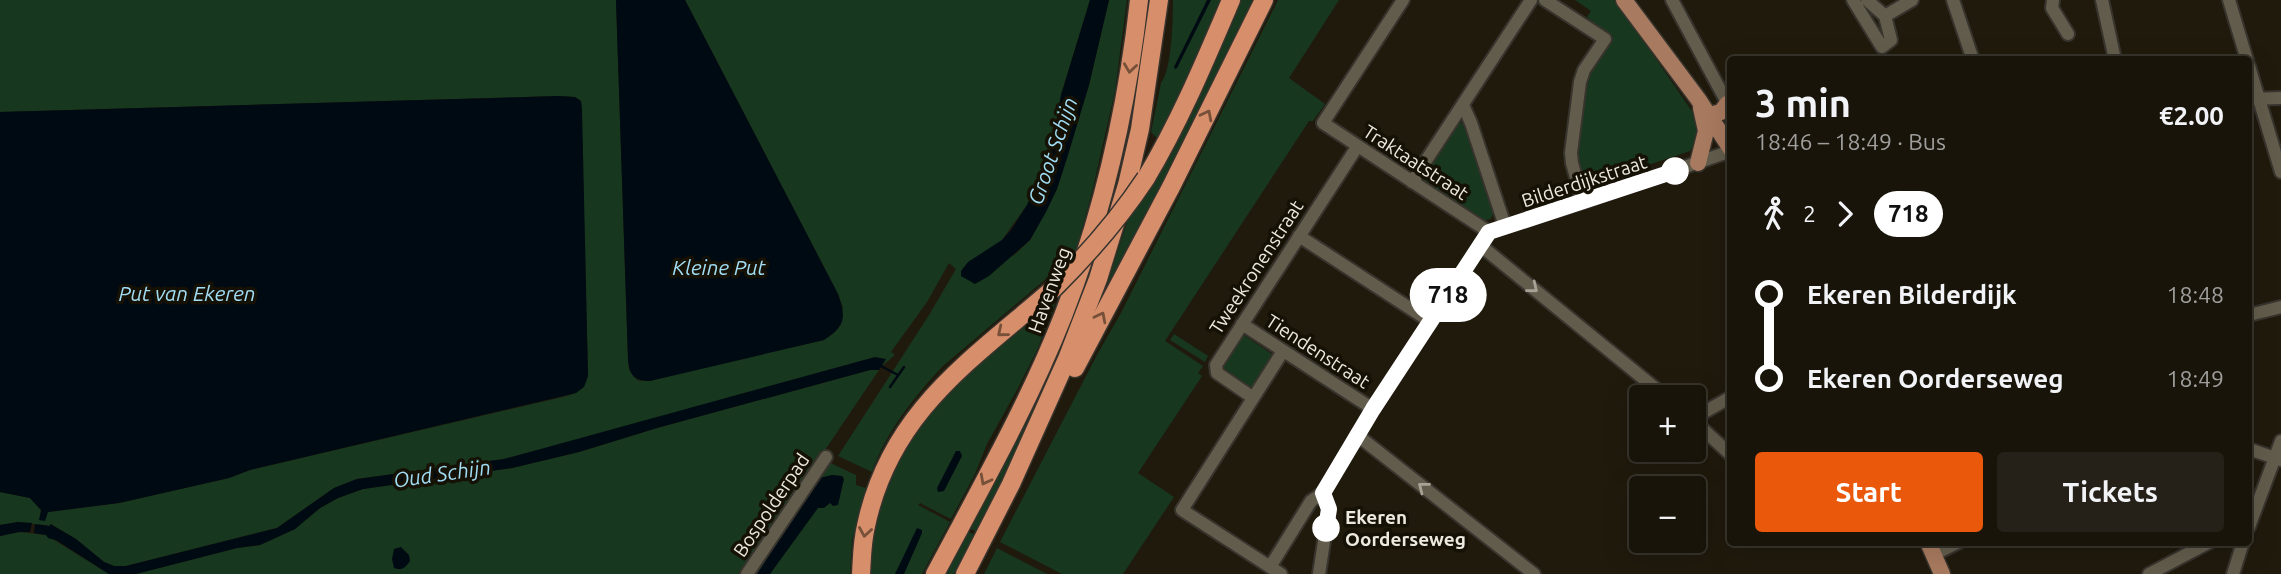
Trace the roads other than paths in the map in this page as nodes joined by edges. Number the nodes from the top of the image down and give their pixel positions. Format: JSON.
{"nodes":[{"id":1,"x":1139,"y":0,"type":"edge"},
{"id":2,"x":1159,"y":0,"type":"edge"},
{"id":3,"x":1231,"y":0,"type":"edge"},
{"id":4,"x":1264,"y":0,"type":"edge"},
{"id":5,"x":1403,"y":0,"type":"edge"},
{"id":6,"x":1531,"y":0,"type":"edge"},
{"id":7,"x":1545,"y":0,"type":"edge"},
{"id":8,"x":1624,"y":0,"type":"edge"},
{"id":9,"x":1672,"y":0,"type":"edge"},
{"id":10,"x":1853,"y":0,"type":"edge"},
{"id":11,"x":1867,"y":0,"type":"edge"},
{"id":12,"x":1912,"y":0,"type":"edge"},
{"id":13,"x":1953,"y":0,"type":"edge"},
{"id":14,"x":2053,"y":0,"type":"edge"},
{"id":15,"x":2102,"y":0,"type":"edge"},
{"id":16,"x":2229,"y":0,"type":"edge"},
{"id":17,"x":1885,"y":16,"type":"junction"},
{"id":18,"x":2068,"y":34,"type":"dead end"},
{"id":19,"x":2114,"y":55,"type":"dead end"},
{"id":20,"x":1972,"y":56,"type":"edge"},
{"id":21,"x":2246,"y":56,"type":"edge"},
{"id":22,"x":2281,"y":98,"type":"edge"},
{"id":23,"x":1698,"y":99,"type":"junction"},
{"id":24,"x":2254,"y":99,"type":"edge"},
{"id":25,"x":1727,"y":103,"type":"edge"},
{"id":26,"x":1463,"y":105,"type":"junction"},
{"id":27,"x":1727,"y":108,"type":"edge"},
{"id":28,"x":1710,"y":115,"type":"junction"},
{"id":29,"x":1727,"y":143,"type":"edge"},
{"id":30,"x":1357,"y":147,"type":"junction"},
{"id":31,"x":1727,"y":152,"type":"edge"},
{"id":32,"x":1698,"y":163,"type":"junction"},
{"id":33,"x":2281,"y":172,"type":"edge"},
{"id":34,"x":1412,"y":182,"type":"junction"},
{"id":35,"x":1583,"y":202,"type":"junction"},
{"id":36,"x":1505,"y":226,"type":"junction"},
{"id":37,"x":1489,"y":232,"type":"junction"},
{"id":38,"x":1299,"y":236,"type":"junction"},
{"id":39,"x":1480,"y":245,"type":"junction"},
{"id":40,"x":2281,"y":307,"type":"edge"},
{"id":41,"x":2252,"y":314,"type":"edge"},
{"id":42,"x":1431,"y":321,"type":"junction"},
{"id":43,"x":1242,"y":324,"type":"junction"},
{"id":44,"x":1283,"y":351,"type":"junction"},
{"id":45,"x":1651,"y":385,"type":"edge"},
{"id":46,"x":1252,"y":397,"type":"junction"},
{"id":47,"x":1727,"y":399,"type":"edge"},
{"id":48,"x":1373,"y":409,"type":"junction"},
{"id":49,"x":1706,"y":412,"type":"edge"},
{"id":50,"x":1706,"y":431,"type":"edge"},
{"id":51,"x":1357,"y":435,"type":"junction"},
{"id":52,"x":2281,"y":442,"type":"edge"},
{"id":53,"x":2252,"y":450,"type":"edge"},
{"id":54,"x":1727,"y":451,"type":"edge"},
{"id":55,"x":826,"y":457,"type":"dead end"},
{"id":56,"x":2278,"y":459,"type":"edge"},
{"id":57,"x":1011,"y":484,"type":"junction"},
{"id":58,"x":1323,"y":493,"type":"junction"},
{"id":59,"x":2252,"y":520,"type":"edge"},
{"id":60,"x":2202,"y":546,"type":"edge"},
{"id":61,"x":2242,"y":546,"type":"edge"},
{"id":62,"x":1930,"y":549,"type":"edge"},
{"id":63,"x":1275,"y":571,"type":"edge"},
{"id":64,"x":747,"y":574,"type":"edge"},
{"id":65,"x":861,"y":574,"type":"edge"},
{"id":66,"x":935,"y":574,"type":"edge"},
{"id":67,"x":965,"y":574,"type":"edge"},
{"id":68,"x":1319,"y":574,"type":"edge"},
{"id":69,"x":1534,"y":574,"type":"edge"},
{"id":70,"x":1941,"y":574,"type":"edge"},
{"id":71,"x":2149,"y":574,"type":"edge"},
{"id":72,"x":2233,"y":574,"type":"edge"}],
"edges":[{"from":1,"to":66,"type":"highway","name":"Havenweg","one_way":true},
{"from":2,"to":57,"type":"highway"},
{"from":3,"to":65,"type":"highway","one_way":true,"bridge":true},
{"from":57,"to":4,"type":"highway","one_way":true},
{"from":5,"to":30,"type":"street","name":"Traktaatstraat"},
{"from":6,"to":26,"type":"street"},
{"from":7,"to":35,"type":"street"},
{"from":8,"to":23,"type":"main road"},
{"from":9,"to":25,"type":"street"},
{"from":10,"to":17,"type":"street"},
{"from":11,"to":17,"type":"street"},
{"from":12,"to":17,"type":"street"},
{"from":13,"to":20,"type":"street"},
{"from":14,"to":18,"type":"street"},
{"from":15,"to":19,"type":"street"},
{"from":16,"to":21,"type":"street"},
{"from":22,"to":24,"type":"street"},
{"from":23,"to":28,"type":"main road"},
{"from":23,"to":32,"type":"main road"},
{"from":24,"to":33,"type":"street"},
{"from":26,"to":34,"type":"street"},
{"from":26,"to":36,"type":"street"},
{"from":27,"to":28,"type":"main road"},
{"from":28,"to":29,"type":"main road"},
{"from":30,"to":34,"type":"street","name":"Traktaatstraat"},
{"from":30,"to":38,"type":"street","name":"Tweekronenstraat"},
{"from":31,"to":32,"type":"street","name":"Bilderdijkstraat"},
{"from":32,"to":35,"type":"street","name":"Bilderdijkstraat"},
{"from":34,"to":37,"type":"street","name":"Traktaatstraat"},
{"from":35,"to":36,"type":"street","name":"Bilderdijkstraat"},
{"from":36,"to":37,"type":"street","name":"Bilderdijkstraat"},
{"from":37,"to":39,"type":"street"},
{"from":38,"to":42,"type":"street"},
{"from":38,"to":43,"type":"street","name":"Tweekronenstraat"},
{"from":39,"to":42,"type":"street"},
{"from":39,"to":45,"type":"street","one_way":true},
{"from":40,"to":41,"type":"street"},
{"from":42,"to":48,"type":"street"},
{"from":43,"to":44,"type":"street","name":"Tiendenstraat"},
{"from":43,"to":46,"type":"street","name":"Tweekronenstraat"},
{"from":44,"to":46,"type":"street"},
{"from":44,"to":48,"type":"street","name":"Tiendenstraat"},
{"from":46,"to":63,"type":"street"},
{"from":47,"to":49,"type":"street"},
{"from":48,"to":51,"type":"street"},
{"from":50,"to":54,"type":"street"},
{"from":51,"to":58,"type":"street"},
{"from":69,"to":51,"type":"street","one_way":true},
{"from":52,"to":56,"type":"street"},
{"from":53,"to":56,"type":"street"},
{"from":55,"to":64,"type":"street","name":"Bospolderpad"},
{"from":56,"to":59,"type":"street"},
{"from":57,"to":67,"type":"highway"},
{"from":58,"to":63,"type":"street"},
{"from":58,"to":68,"type":"street"},
{"from":60,"to":71,"type":"street"},
{"from":61,"to":72,"type":"street"},
{"from":62,"to":70,"type":"main road"}]}
